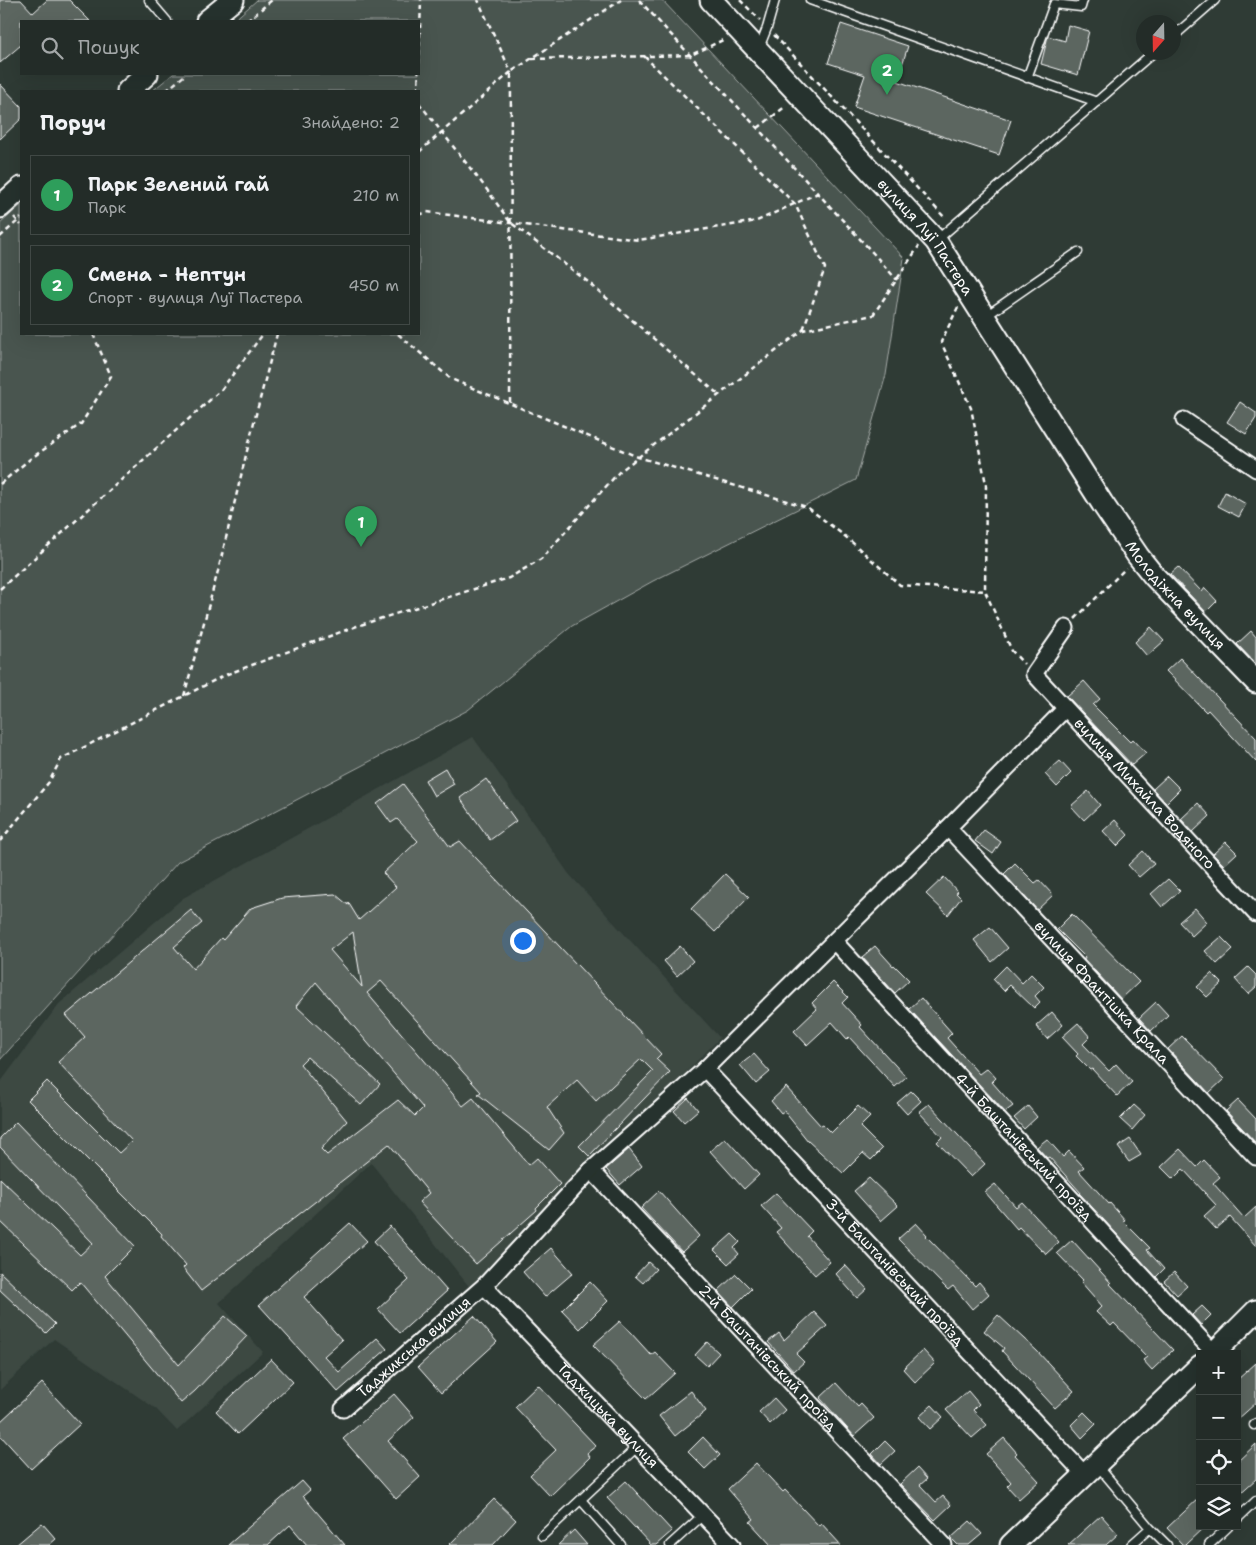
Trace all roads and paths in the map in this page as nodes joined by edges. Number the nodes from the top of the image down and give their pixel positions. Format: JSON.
{"nodes":[{"id":1,"x":149,"y":0,"type":"edge"},
{"id":2,"x":233,"y":0,"type":"edge"},
{"id":3,"x":272,"y":0,"type":"edge"},
{"id":4,"x":421,"y":0,"type":"edge"},
{"id":5,"x":478,"y":0,"type":"edge"},
{"id":6,"x":621,"y":0,"type":"edge"},
{"id":7,"x":639,"y":0,"type":"edge"},
{"id":8,"x":711,"y":0,"type":"edge"},
{"id":9,"x":740,"y":0,"type":"edge"},
{"id":10,"x":776,"y":0,"type":"edge"},
{"id":11,"x":810,"y":0,"type":"edge"},
{"id":12,"x":1083,"y":0,"type":"edge"},
{"id":13,"x":1215,"y":0,"type":"edge"},
{"id":14,"x":1052,"y":2,"type":"edge"},
{"id":15,"x":166,"y":20,"type":"edge"},
{"id":16,"x":208,"y":20,"type":"edge"},
{"id":17,"x":248,"y":20,"type":"edge"},
{"id":18,"x":767,"y":28,"type":"junction"},
{"id":19,"x":420,"y":30,"type":"edge"},
{"id":20,"x":1181,"y":30,"type":"edge"},
{"id":21,"x":741,"y":32,"type":"junction"},
{"id":22,"x":758,"y":50,"type":"junction"},
{"id":23,"x":691,"y":55,"type":"junction"},
{"id":24,"x":644,"y":56,"type":"junction"},
{"id":25,"x":530,"y":59,"type":"junction"},
{"id":26,"x":1145,"y":60,"type":"edge"},
{"id":27,"x":511,"y":72,"type":"junction"},
{"id":28,"x":146,"y":75,"type":"edge"},
{"id":29,"x":185,"y":75,"type":"edge"},
{"id":30,"x":419,"y":75,"type":"edge"},
{"id":31,"x":1027,"y":78,"type":"junction"},
{"id":32,"x":129,"y":90,"type":"edge"},
{"id":33,"x":167,"y":90,"type":"edge"},
{"id":34,"x":418,"y":90,"type":"edge"},
{"id":35,"x":800,"y":96,"type":"junction"},
{"id":36,"x":1097,"y":102,"type":"junction"},
{"id":37,"x":420,"y":105,"type":"edge"},
{"id":38,"x":758,"y":128,"type":"junction"},
{"id":39,"x":442,"y":132,"type":"junction"},
{"id":40,"x":420,"y":151,"type":"edge"},
{"id":41,"x":20,"y":189,"type":"edge"},
{"id":42,"x":818,"y":193,"type":"junction"},
{"id":43,"x":795,"y":204,"type":"junction"},
{"id":44,"x":0,"y":207,"type":"edge"},
{"id":45,"x":420,"y":215,"type":"edge"},
{"id":46,"x":20,"y":219,"type":"edge"},
{"id":47,"x":510,"y":222,"type":"junction"},
{"id":48,"x":953,"y":226,"type":"junction"},
{"id":49,"x":0,"y":237,"type":"edge"},
{"id":50,"x":932,"y":237,"type":"junction"},
{"id":51,"x":1078,"y":252,"type":"dead end"},
{"id":52,"x":897,"y":280,"type":"junction"},
{"id":53,"x":967,"y":290,"type":"junction"},
{"id":54,"x":984,"y":317,"type":"junction"},
{"id":55,"x":803,"y":330,"type":"junction"},
{"id":56,"x":92,"y":335,"type":"edge"},
{"id":57,"x":262,"y":335,"type":"edge"},
{"id":58,"x":277,"y":335,"type":"edge"},
{"id":59,"x":399,"y":335,"type":"edge"},
{"id":60,"x":719,"y":395,"type":"junction"},
{"id":61,"x":510,"y":403,"type":"junction"},
{"id":62,"x":1184,"y":420,"type":"dead end"},
{"id":63,"x":638,"y":457,"type":"junction"},
{"id":64,"x":1256,"y":469,"type":"edge"},
{"id":65,"x":0,"y":484,"type":"edge"},
{"id":66,"x":1102,"y":503,"type":"joint"},
{"id":67,"x":1138,"y":556,"type":"junction"},
{"id":68,"x":0,"y":589,"type":"edge"},
{"id":69,"x":985,"y":591,"type":"junction"},
{"id":70,"x":1066,"y":628,"type":"joint"},
{"id":71,"x":1034,"y":674,"type":"junction"},
{"id":72,"x":1256,"y":682,"type":"edge"},
{"id":73,"x":184,"y":696,"type":"junction"},
{"id":74,"x":1064,"y":708,"type":"junction"},
{"id":75,"x":948,"y":828,"type":"junction"},
{"id":76,"x":0,"y":840,"type":"edge"},
{"id":77,"x":1256,"y":914,"type":"edge"},
{"id":78,"x":834,"y":940,"type":"junction"},
{"id":79,"x":705,"y":1069,"type":"junction"},
{"id":80,"x":1256,"y":1157,"type":"edge"},
{"id":81,"x":591,"y":1170,"type":"junction"},
{"id":82,"x":484,"y":1286,"type":"junction"},
{"id":83,"x":1256,"y":1312,"type":"edge"},
{"id":84,"x":1202,"y":1350,"type":"edge"},
{"id":85,"x":1217,"y":1350,"type":"edge"},
{"id":86,"x":1196,"y":1370,"type":"edge"},
{"id":87,"x":343,"y":1409,"type":"dead end"},
{"id":88,"x":638,"y":1446,"type":"junction"},
{"id":89,"x":1091,"y":1470,"type":"junction"},
{"id":90,"x":581,"y":1500,"type":"junction"},
{"id":91,"x":1256,"y":1501,"type":"edge"},
{"id":92,"x":703,"y":1515,"type":"junction"},
{"id":93,"x":1241,"y":1515,"type":"edge"},
{"id":94,"x":1150,"y":1528,"type":"junction"},
{"id":95,"x":1225,"y":1530,"type":"edge"},
{"id":96,"x":542,"y":1536,"type":"dead end"},
{"id":97,"x":621,"y":1545,"type":"edge"},
{"id":98,"x":670,"y":1545,"type":"edge"},
{"id":99,"x":732,"y":1545,"type":"edge"},
{"id":100,"x":944,"y":1545,"type":"edge"},
{"id":101,"x":1011,"y":1545,"type":"edge"},
{"id":102,"x":1131,"y":1545,"type":"edge"},
{"id":103,"x":1167,"y":1545,"type":"edge"},
{"id":104,"x":1209,"y":1545,"type":"edge"}],
"edges":[{"from":1,"to":15,"type":"lane"},
{"from":2,"to":16,"type":"street"},
{"from":3,"to":17,"type":"path"},
{"from":4,"to":19,"type":"path"},
{"from":5,"to":27,"type":"path"},
{"from":6,"to":25,"type":"path"},
{"from":7,"to":23,"type":"path"},
{"from":8,"to":21,"type":"street","name":"вулиця Луї Пастера"},
{"from":9,"to":18,"type":"path"},
{"from":10,"to":18,"type":"lane"},
{"from":11,"to":31,"type":"lane"},
{"from":12,"to":14,"type":"lane"},
{"from":13,"to":20,"type":"lane"},
{"from":14,"to":31,"type":"lane"},
{"from":18,"to":22,"type":"lane"},
{"from":18,"to":48,"type":"path"},
{"from":21,"to":22,"type":"street","name":"вулиця Луї Пастера"},
{"from":21,"to":23,"type":"path"},
{"from":22,"to":35,"type":"street","name":"вулиця Луї Пастера"},
{"from":23,"to":24,"type":"path"},
{"from":23,"to":38,"type":"path"},
{"from":24,"to":25,"type":"path"},
{"from":24,"to":43,"type":"path"},
{"from":25,"to":27,"type":"path"},
{"from":26,"to":36,"type":"lane"},
{"from":27,"to":39,"type":"path"},
{"from":27,"to":47,"type":"path"},
{"from":28,"to":32,"type":"street"},
{"from":29,"to":33,"type":"path"},
{"from":30,"to":34,"type":"path"},
{"from":31,"to":36,"type":"lane"},
{"from":35,"to":38,"type":"path"},
{"from":35,"to":50,"type":"street","name":"вулиця Луї Пастера"},
{"from":36,"to":48,"type":"lane"},
{"from":37,"to":39,"type":"path"},
{"from":38,"to":42,"type":"path"},
{"from":39,"to":40,"type":"path"},
{"from":39,"to":47,"type":"path"},
{"from":41,"to":44,"type":"street"},
{"from":42,"to":43,"type":"path"},
{"from":42,"to":52,"type":"path"},
{"from":43,"to":47,"type":"path"},
{"from":43,"to":55,"type":"path"},
{"from":45,"to":47,"type":"path"},
{"from":46,"to":49,"type":"path"},
{"from":47,"to":60,"type":"path"},
{"from":47,"to":61,"type":"path"},
{"from":48,"to":50,"type":"lane"},
{"from":50,"to":52,"type":"path"},
{"from":50,"to":53,"type":"street","name":"вулиця Луї Пастера"},
{"from":51,"to":54,"type":"lane"},
{"from":52,"to":55,"type":"path"},
{"from":53,"to":54,"type":"street","name":"вулиця Луї Пастера"},
{"from":53,"to":69,"type":"path"},
{"from":54,"to":66,"type":"street","name":"вулиця Луї Пастера"},
{"from":55,"to":60,"type":"path"},
{"from":56,"to":65,"type":"path"},
{"from":57,"to":68,"type":"path"},
{"from":58,"to":73,"type":"path"},
{"from":59,"to":61,"type":"path"},
{"from":60,"to":63,"type":"path"},
{"from":61,"to":63,"type":"path"},
{"from":62,"to":64,"type":"street"},
{"from":63,"to":69,"type":"path"},
{"from":63,"to":73,"type":"path"},
{"from":66,"to":67,"type":"street","name":"Молодіжна вулиця"},
{"from":67,"to":70,"type":"path"},
{"from":67,"to":72,"type":"street","name":"Молодіжна вулиця"},
{"from":69,"to":71,"type":"path"},
{"from":70,"to":71,"type":"street"},
{"from":71,"to":74,"type":"street","name":"вулиця Михайла Водяного"},
{"from":73,"to":76,"type":"path"},
{"from":74,"to":75,"type":"street","name":"Таджикська вулиця"},
{"from":74,"to":77,"type":"street","name":"вулиця Михайла Водяного"},
{"from":75,"to":78,"type":"street","name":"Таджикська вулиця"},
{"from":75,"to":80,"type":"street","name":"вулиця Франтішка Крала"},
{"from":78,"to":79,"type":"street","name":"Таджикська вулиця"},
{"from":78,"to":84,"type":"street","name":"4-й Баштанівський проїзд"},
{"from":79,"to":81,"type":"street","name":"Таджикська вулиця"},
{"from":79,"to":89,"type":"street","name":"3-й Баштанівський проїзд"},
{"from":81,"to":82,"type":"street","name":"Таджикська вулиця"},
{"from":81,"to":100,"type":"street","name":"2-й Баштанівський проїзд"},
{"from":82,"to":87,"type":"street","name":"Таджикська вулиця"},
{"from":82,"to":88,"type":"street","name":"Таджицька вулиця"},
{"from":83,"to":85,"type":"street"},
{"from":86,"to":89,"type":"street"},
{"from":88,"to":90,"type":"lane"},
{"from":88,"to":92,"type":"street","name":"Таджицька вулиця"},
{"from":89,"to":94,"type":"lane"},
{"from":89,"to":101,"type":"street"},
{"from":90,"to":96,"type":"lane"},
{"from":90,"to":97,"type":"lane"},
{"from":91,"to":93,"type":"lane"},
{"from":92,"to":98,"type":"lane"},
{"from":92,"to":99,"type":"street","name":"Таджицька вулиця"},
{"from":94,"to":102,"type":"lane"},
{"from":94,"to":103,"type":"lane"},
{"from":95,"to":104,"type":"lane"}]}
